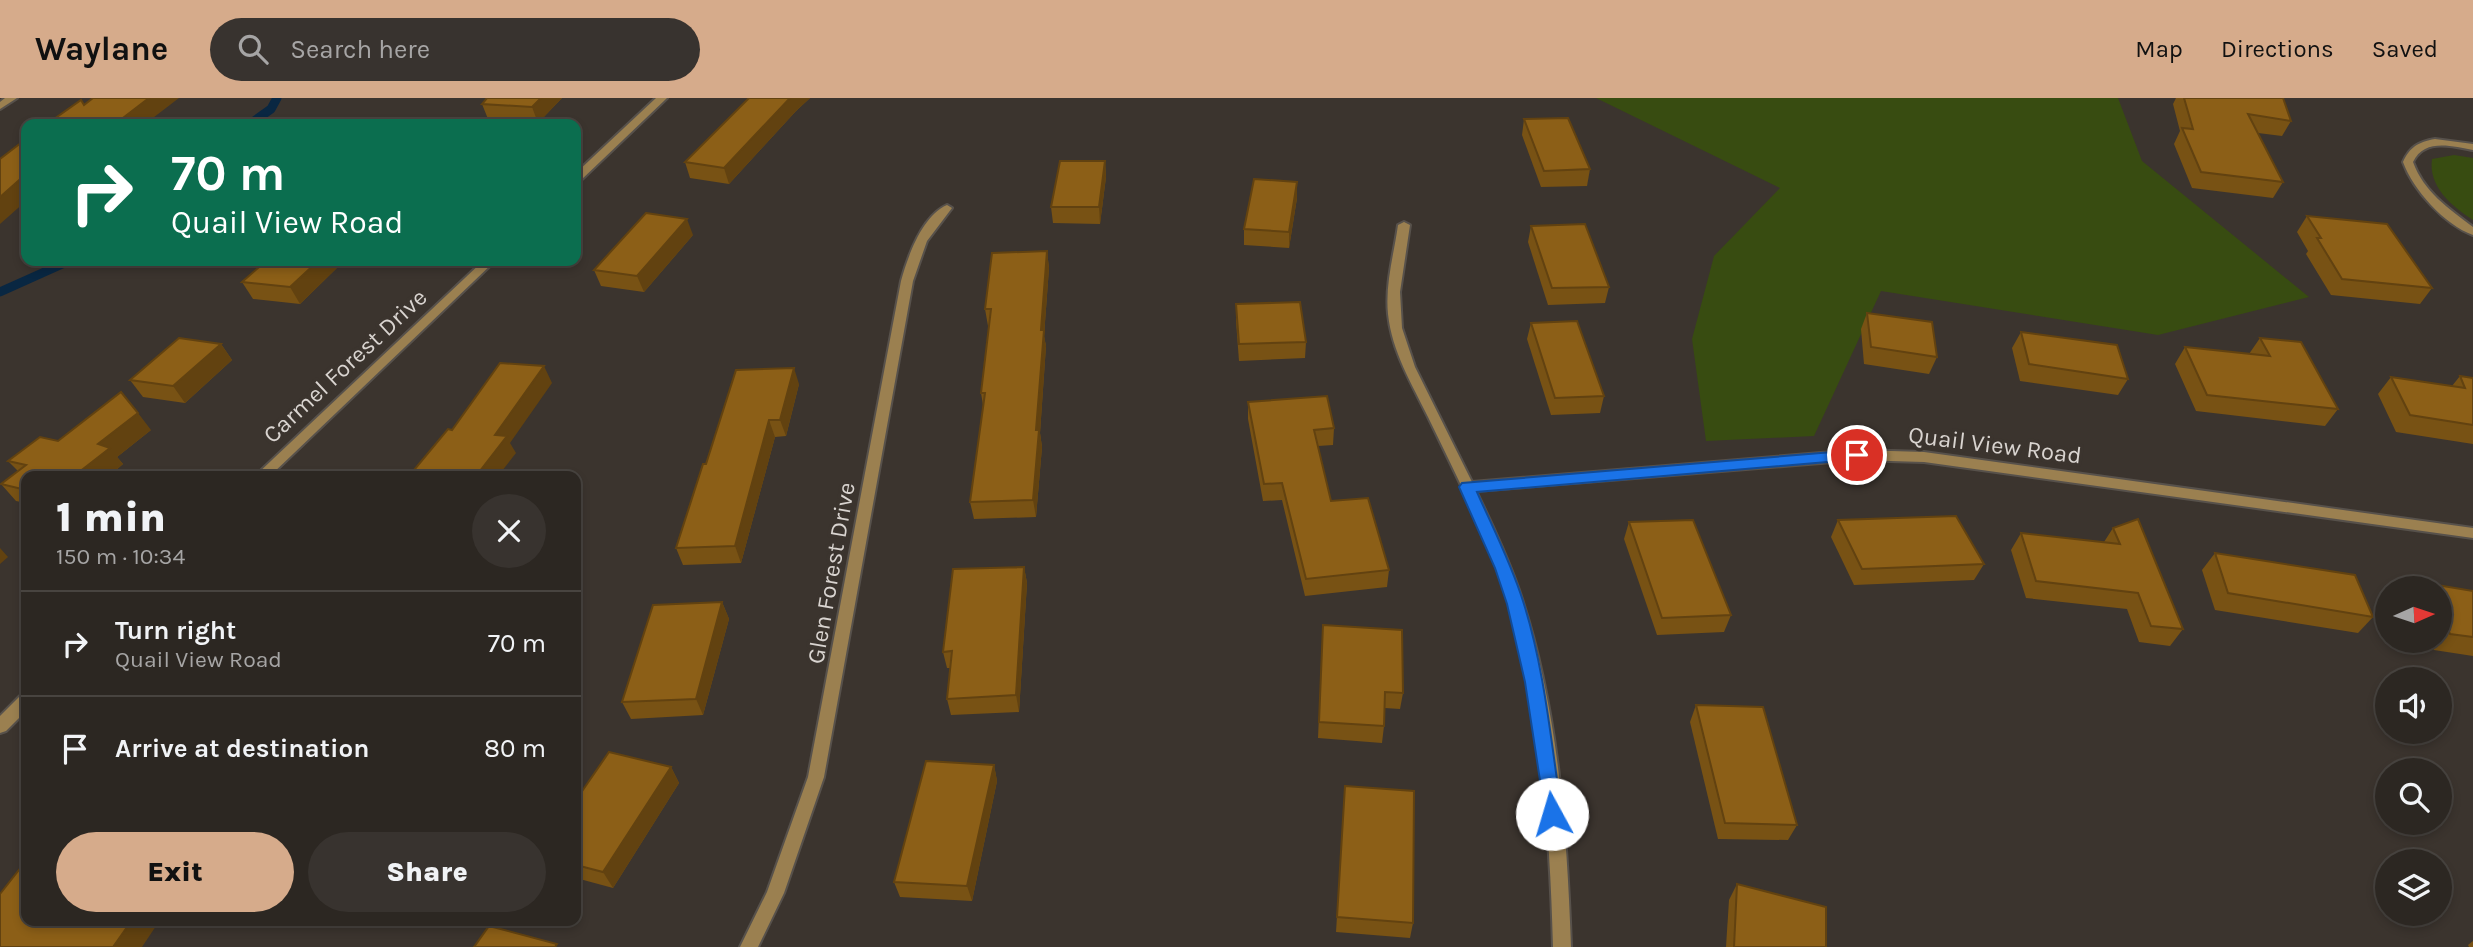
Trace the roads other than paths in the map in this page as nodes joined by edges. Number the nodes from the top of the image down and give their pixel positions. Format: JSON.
{"nodes":[{"id":1,"x":12,"y":98,"type":"edge"},
{"id":2,"x":662,"y":98,"type":"edge"},
{"id":3,"x":0,"y":106,"type":"edge"},
{"id":4,"x":2473,"y":147,"type":"edge"},
{"id":5,"x":581,"y":174,"type":"edge"},
{"id":6,"x":947,"y":208,"type":"dead end"},
{"id":7,"x":1404,"y":225,"type":"dead end"},
{"id":8,"x":2473,"y":232,"type":"edge"},
{"id":9,"x":484,"y":266,"type":"edge"},
{"id":10,"x":267,"y":471,"type":"edge"},
{"id":11,"x":1467,"y":487,"type":"junction"},
{"id":12,"x":2473,"y":533,"type":"edge"},
{"id":13,"x":21,"y":706,"type":"edge"},
{"id":14,"x":0,"y":726,"type":"edge"},
{"id":15,"x":749,"y":947,"type":"edge"},
{"id":16,"x":1562,"y":947,"type":"edge"}],
"edges":[{"from":1,"to":3,"type":"street"},
{"from":2,"to":5,"type":"street"},
{"from":4,"to":8,"type":"street"},
{"from":6,"to":15,"type":"street","name":"Glen Forest Drive"},
{"from":7,"to":11,"type":"street"},
{"from":9,"to":10,"type":"street","name":"Carmel Forest Drive"},
{"from":11,"to":12,"type":"street","name":"Quail View Road"},
{"from":11,"to":16,"type":"street"},
{"from":13,"to":14,"type":"street"}]}
